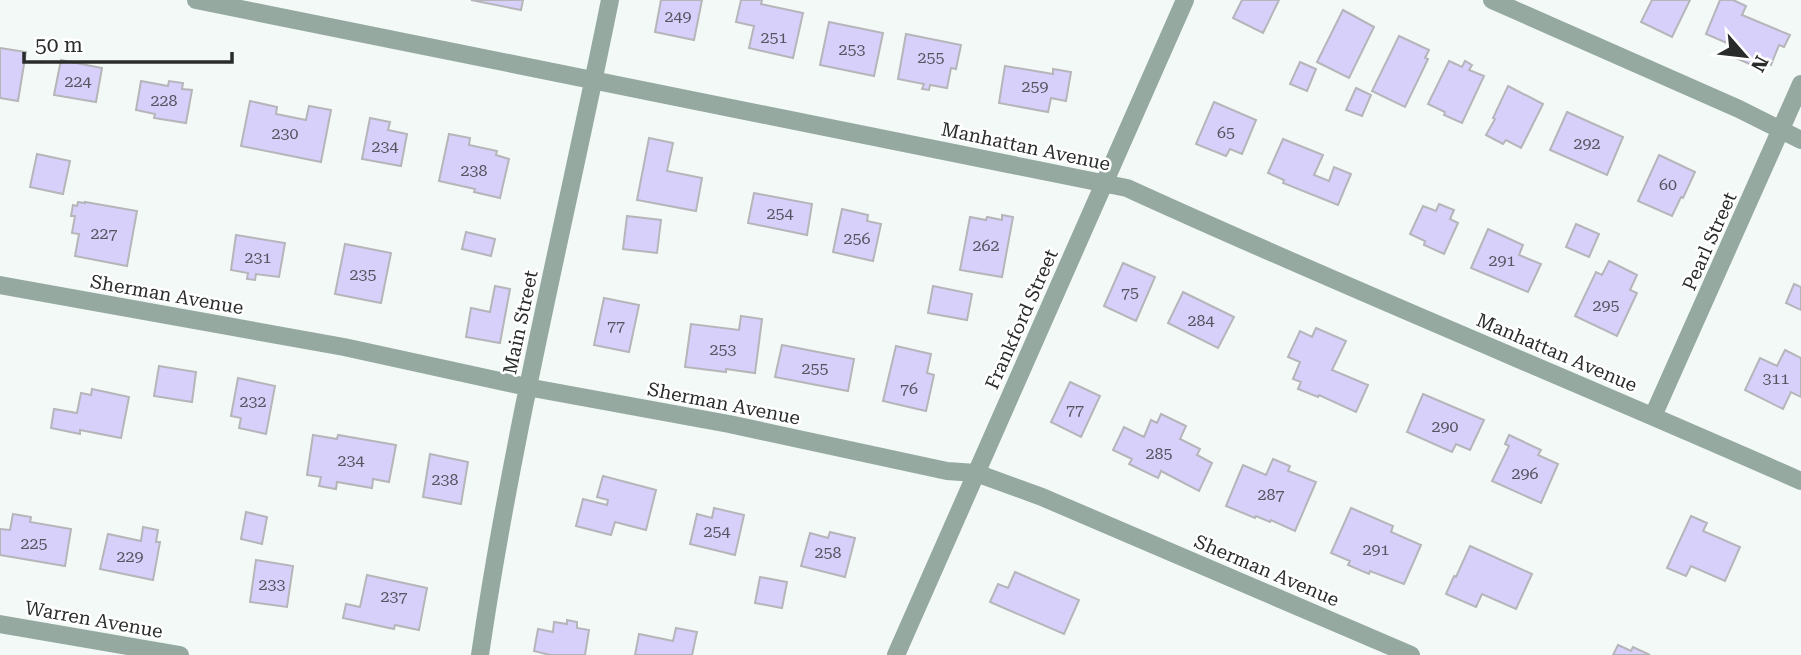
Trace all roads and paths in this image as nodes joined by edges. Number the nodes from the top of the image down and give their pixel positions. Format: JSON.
{"nodes":[{"id":1,"x":195,"y":0,"type":"edge"},
{"id":2,"x":610,"y":0,"type":"edge"},
{"id":3,"x":1185,"y":0,"type":"edge"},
{"id":4,"x":1492,"y":0,"type":"edge"},
{"id":5,"x":594,"y":79,"type":"junction"},
{"id":6,"x":1801,"y":83,"type":"edge"},
{"id":7,"x":1780,"y":131,"type":"junction"},
{"id":8,"x":1801,"y":140,"type":"edge"},
{"id":9,"x":1103,"y":183,"type":"junction"},
{"id":10,"x":0,"y":285,"type":"edge"},
{"id":11,"x":527,"y":387,"type":"junction"},
{"id":12,"x":1653,"y":416,"type":"junction"},
{"id":13,"x":976,"y":472,"type":"junction"},
{"id":14,"x":1801,"y":481,"type":"edge"},
{"id":15,"x":0,"y":624,"type":"edge"},
{"id":16,"x":180,"y":655,"type":"edge"},
{"id":17,"x":480,"y":655,"type":"edge"},
{"id":18,"x":896,"y":655,"type":"edge"},
{"id":19,"x":1411,"y":655,"type":"edge"}],
"edges":[{"from":1,"to":5,"type":"street","name":"Manhattan Avenue"},
{"from":2,"to":5,"type":"street","name":"Main Street"},
{"from":3,"to":9,"type":"street","name":"Frankford Street"},
{"from":4,"to":7,"type":"street"},
{"from":5,"to":9,"type":"street","name":"Manhattan Avenue"},
{"from":5,"to":11,"type":"street","name":"Main Street"},
{"from":6,"to":7,"type":"street","name":"Pearl Street"},
{"from":7,"to":8,"type":"street"},
{"from":7,"to":12,"type":"street","name":"Pearl Street"},
{"from":9,"to":12,"type":"street","name":"Manhattan Avenue"},
{"from":9,"to":13,"type":"street","name":"Frankford Street"},
{"from":10,"to":11,"type":"street","name":"Sherman Avenue"},
{"from":11,"to":13,"type":"street","name":"Sherman Avenue"},
{"from":11,"to":17,"type":"street","name":"Main Street"},
{"from":12,"to":14,"type":"street","name":"Manhattan Avenue"},
{"from":13,"to":18,"type":"street","name":"Frankford Street"},
{"from":13,"to":19,"type":"street","name":"Sherman Avenue"},
{"from":15,"to":16,"type":"street","name":"Warren Avenue"}]}
